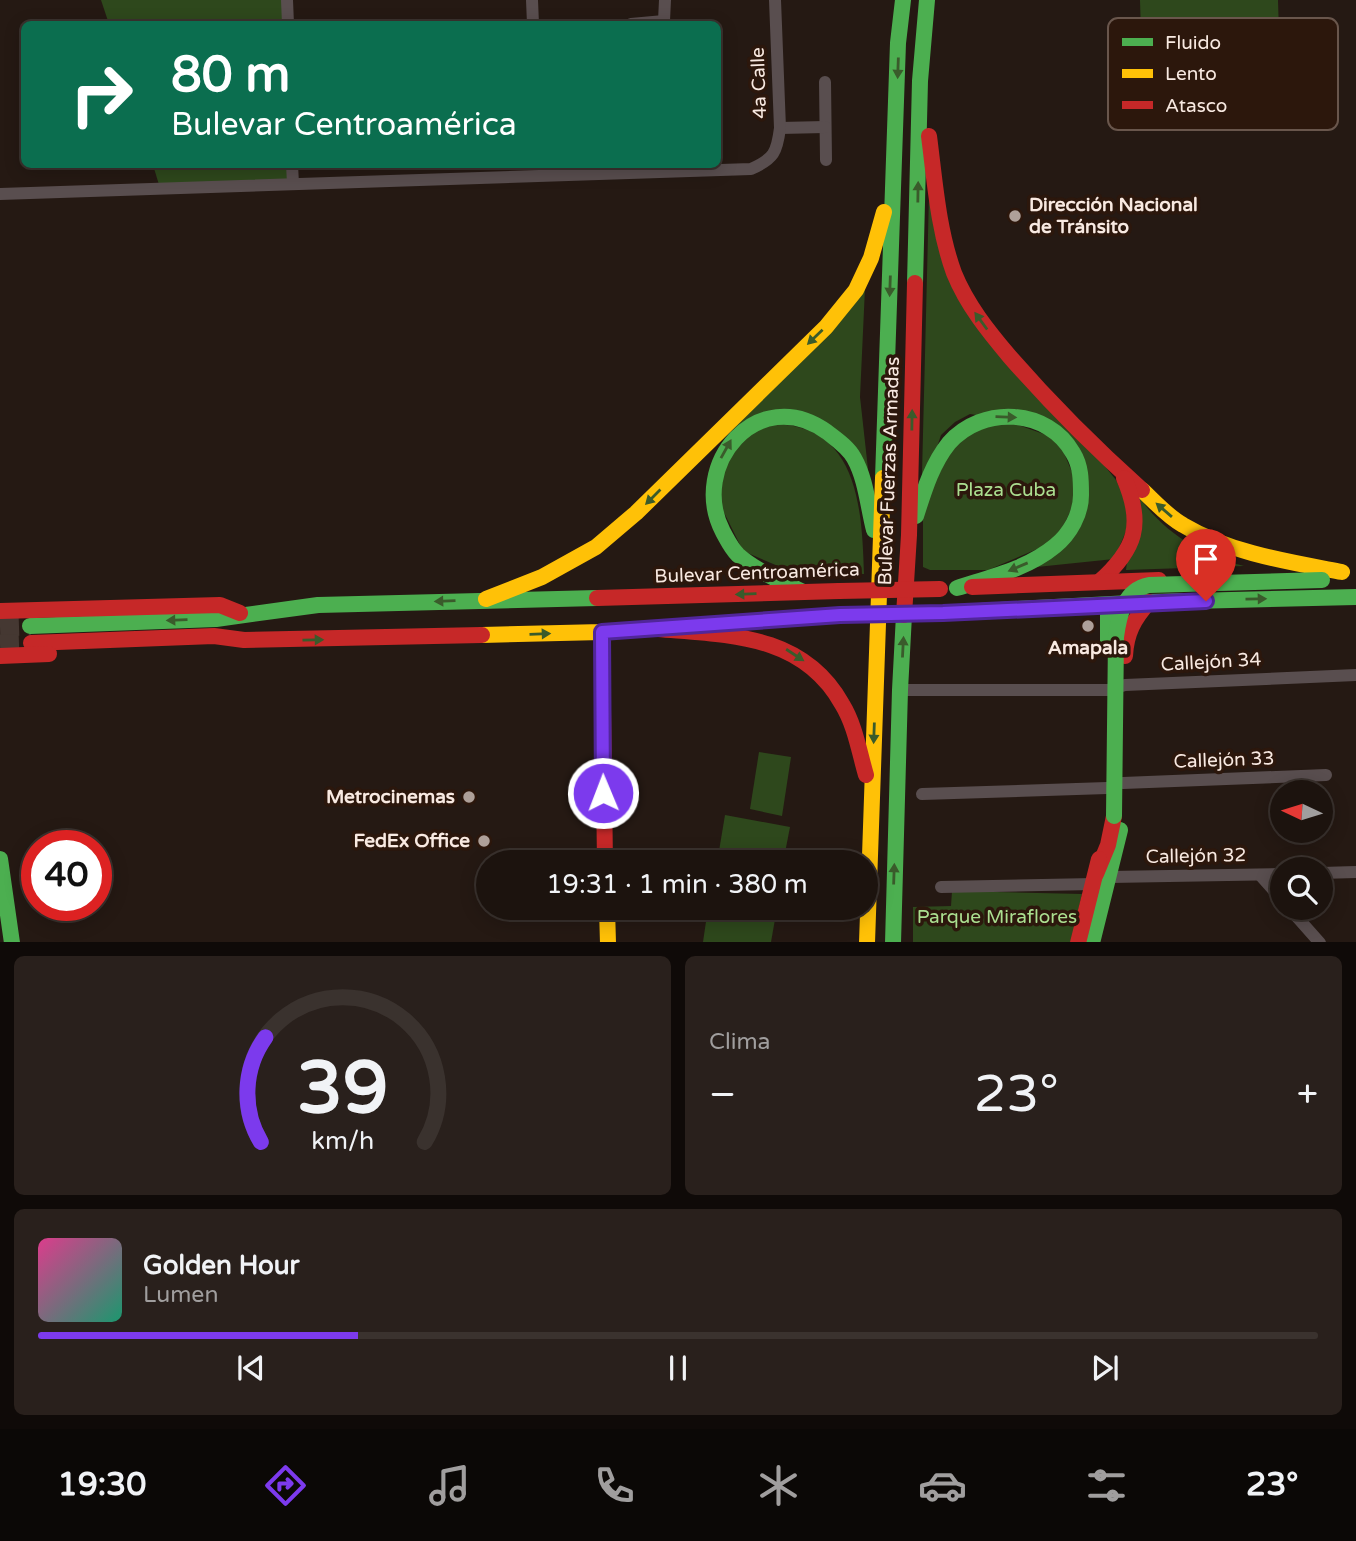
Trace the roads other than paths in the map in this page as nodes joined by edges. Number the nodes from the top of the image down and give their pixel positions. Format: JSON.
{"nodes":[{"id":1,"x":287,"y":0,"type":"edge"},
{"id":2,"x":532,"y":0,"type":"edge"},
{"id":3,"x":665,"y":0,"type":"edge"},
{"id":4,"x":775,"y":0,"type":"edge"},
{"id":5,"x":903,"y":0,"type":"edge"},
{"id":6,"x":927,"y":0,"type":"edge"},
{"id":7,"x":288,"y":21,"type":"edge"},
{"id":8,"x":533,"y":21,"type":"edge"},
{"id":9,"x":664,"y":21,"type":"edge"},
{"id":10,"x":920,"y":81,"type":"junction"},
{"id":11,"x":825,"y":82,"type":"dead end"},
{"id":12,"x":825,"y":127,"type":"junction"},
{"id":13,"x":780,"y":128,"type":"junction"},
{"id":14,"x":826,"y":160,"type":"dead end"},
{"id":15,"x":292,"y":168,"type":"edge"},
{"id":16,"x":895,"y":169,"type":"junction"},
{"id":17,"x":535,"y":171,"type":"edge"},
{"id":18,"x":293,"y":184,"type":"junction"},
{"id":19,"x":0,"y":194,"type":"edge"},
{"id":20,"x":1122,"y":472,"type":"junction"},
{"id":21,"x":909,"y":535,"type":"junction"},
{"id":22,"x":880,"y":551,"type":"junction"},
{"id":23,"x":1349,"y":572,"type":"edge"},
{"id":24,"x":1099,"y":582,"type":"junction"},
{"id":25,"x":949,"y":588,"type":"junction"},
{"id":26,"x":803,"y":592,"type":"junction"},
{"id":27,"x":1356,"y":597,"type":"edge"},
{"id":28,"x":486,"y":599,"type":"junction"},
{"id":29,"x":0,"y":601,"type":"edge"},
{"id":30,"x":1149,"y":602,"type":"junction"},
{"id":31,"x":1108,"y":604,"type":"junction"},
{"id":32,"x":60,"y":608,"type":"junction"},
{"id":33,"x":0,"y":611,"type":"edge"},
{"id":34,"x":244,"y":615,"type":"junction"},
{"id":35,"x":30,"y":626,"type":"tunnel mouth"},
{"id":36,"x":658,"y":629,"type":"junction"},
{"id":37,"x":602,"y":632,"type":"junction"},
{"id":38,"x":244,"y":640,"type":"junction"},
{"id":39,"x":31,"y":643,"type":"tunnel mouth"},
{"id":40,"x":5,"y":658,"type":"edge"},
{"id":41,"x":1356,"y":675,"type":"edge"},
{"id":42,"x":1125,"y":685,"type":"junction"},
{"id":43,"x":900,"y":690,"type":"junction"},
{"id":44,"x":1108,"y":690,"type":"junction"},
{"id":45,"x":1326,"y":775,"type":"dead end"},
{"id":46,"x":1124,"y":783,"type":"junction"},
{"id":47,"x":1107,"y":788,"type":"junction"},
{"id":48,"x":872,"y":793,"type":"junction"},
{"id":49,"x":922,"y":794,"type":"dead end"},
{"id":50,"x":605,"y":850,"type":"edge"},
{"id":51,"x":0,"y":859,"type":"edge"},
{"id":52,"x":1356,"y":872,"type":"edge"},
{"id":53,"x":1333,"y":873,"type":"edge"},
{"id":54,"x":1260,"y":874,"type":"junction"},
{"id":55,"x":1270,"y":874,"type":"edge"},
{"id":56,"x":1100,"y":878,"type":"junction"},
{"id":57,"x":1270,"y":886,"type":"edge"},
{"id":58,"x":941,"y":887,"type":"dead end"},
{"id":59,"x":3,"y":908,"type":"edge"},
{"id":60,"x":607,"y":920,"type":"edge"},
{"id":61,"x":1300,"y":920,"type":"edge"},
{"id":62,"x":894,"y":939,"type":"edge"},
{"id":63,"x":12,"y":942,"type":"edge"},
{"id":64,"x":608,"y":942,"type":"edge"},
{"id":65,"x":867,"y":942,"type":"edge"},
{"id":66,"x":1078,"y":942,"type":"edge"},
{"id":67,"x":1092,"y":942,"type":"edge"},
{"id":68,"x":1319,"y":942,"type":"edge"}],
"edges":[{"from":1,"to":7,"type":"street"},
{"from":2,"to":8,"type":"street"},
{"from":3,"to":9,"type":"street"},
{"from":4,"to":13,"type":"street","name":"4a Calle"},
{"from":5,"to":16,"type":"main road","name":"Bulevar Fuerzas Armadas","one_way":true},
{"from":6,"to":10,"type":"main road","name":"Bulevar Fuerzas Armadas"},
{"from":20,"to":10,"type":"main road","one_way":true},
{"from":21,"to":10,"type":"main road","name":"Bulevar Fuerzas Armadas","one_way":true},
{"from":11,"to":12,"type":"street"},
{"from":12,"to":13,"type":"street"},
{"from":12,"to":14,"type":"street"},
{"from":13,"to":17,"type":"street","name":"4a Calle"},
{"from":15,"to":18,"type":"street"},
{"from":16,"to":22,"type":"main road","name":"Bulevar Fuerzas Armadas","one_way":true},
{"from":16,"to":28,"type":"main road","one_way":true},
{"from":17,"to":18,"type":"street"},
{"from":18,"to":19,"type":"street"},
{"from":23,"to":20,"type":"main road","one_way":true},
{"from":20,"to":24,"type":"main road"},
{"from":21,"to":25,"type":"main road","one_way":true},
{"from":43,"to":21,"type":"main road","name":"Bulevar Fuerzas Armadas","one_way":true},
{"from":26,"to":22,"type":"main road","one_way":true},
{"from":22,"to":48,"type":"main road","name":"Bulevar Fuerzas Armadas","one_way":true},
{"from":23,"to":24,"type":"main road","name":"Bulevar Centroamérica"},
{"from":23,"to":56,"type":"main road","bridge":true},
{"from":24,"to":25,"type":"main road","name":"Bulevar Centroamérica"},
{"from":25,"to":26,"type":"main road","name":"Bulevar Centroamérica","bridge":true},
{"from":26,"to":28,"type":"main road","name":"Bulevar Centroamérica","one_way":true},
{"from":30,"to":27,"type":"main road","one_way":true},
{"from":28,"to":34,"type":"main road","name":"Bulevar Centroamérica","one_way":true},
{"from":29,"to":32,"type":"main road"},
{"from":30,"to":31,"type":"main road"},
{"from":30,"to":42,"type":"main road"},
{"from":31,"to":36,"type":"main road","bridge":true},
{"from":31,"to":44,"type":"main road"},
{"from":32,"to":33,"type":"main road","name":"Bulevar Centroamérica"},
{"from":32,"to":34,"type":"main road","name":"Bulevar Centroamérica"},
{"from":34,"to":35,"type":"main road","name":"Bulevar Centroamérica","one_way":true},
{"from":36,"to":37,"type":"main road"},
{"from":36,"to":48,"type":"main road","one_way":true},
{"from":38,"to":37,"type":"main road","one_way":true},
{"from":37,"to":50,"type":"main road"},
{"from":38,"to":39,"type":"main road"},
{"from":38,"to":40,"type":"main road"},
{"from":41,"to":42,"type":"street","name":"Callejón 34"},
{"from":42,"to":44,"type":"street","name":"Callejón 34"},
{"from":42,"to":46,"type":"main road"},
{"from":43,"to":44,"type":"street","name":"Callejón 34"},
{"from":62,"to":43,"type":"main road","name":"Bulevar Fuerzas Armadas","one_way":true},
{"from":44,"to":47,"type":"main road"},
{"from":45,"to":46,"type":"street","name":"Callejón 33"},
{"from":46,"to":56,"type":"main road"},
{"from":47,"to":49,"type":"street"},
{"from":47,"to":56,"type":"main road"},
{"from":48,"to":65,"type":"main road","name":"Bulevar Fuerzas Armadas"},
{"from":51,"to":59,"type":"main road"},
{"from":52,"to":53,"type":"street"},
{"from":54,"to":55,"type":"street","name":"Callejón 32"},
{"from":54,"to":56,"type":"street","name":"Callejón 32"},
{"from":54,"to":57,"type":"street"},
{"from":56,"to":58,"type":"street","name":"Callejón 32"},
{"from":56,"to":66,"type":"main road"},
{"from":56,"to":67,"type":"main road"},
{"from":59,"to":63,"type":"main road"},
{"from":60,"to":64,"type":"main road"},
{"from":61,"to":68,"type":"street"}]}
